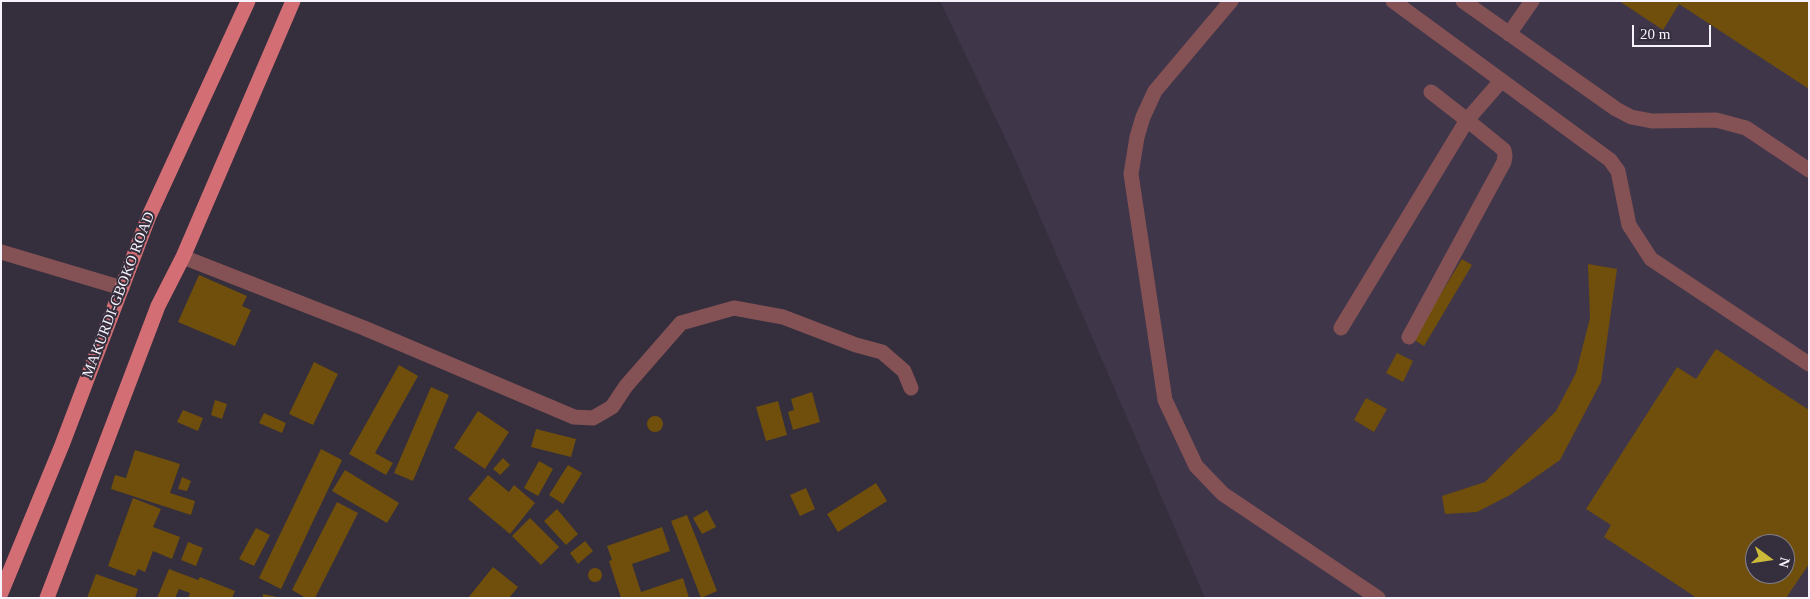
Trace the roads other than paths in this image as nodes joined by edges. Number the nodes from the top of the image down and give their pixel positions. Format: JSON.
{"nodes":[{"id":1,"x":248,"y":1,"type":"edge"},
{"id":2,"x":293,"y":1,"type":"edge"},
{"id":3,"x":1231,"y":1,"type":"edge"},
{"id":4,"x":1393,"y":1,"type":"edge"},
{"id":5,"x":1463,"y":1,"type":"edge"},
{"id":6,"x":1532,"y":1,"type":"edge"},
{"id":7,"x":1509,"y":34,"type":"junction"},
{"id":8,"x":1501,"y":81,"type":"junction"},
{"id":9,"x":1431,"y":92,"type":"dead end"},
{"id":10,"x":1467,"y":120,"type":"junction"},
{"id":11,"x":1809,"y":170,"type":"edge"},
{"id":12,"x":1,"y":252,"type":"edge"},
{"id":13,"x":183,"y":257,"type":"junction"},
{"id":14,"x":122,"y":288,"type":"junction"},
{"id":15,"x":1341,"y":328,"type":"dead end"},
{"id":16,"x":1409,"y":337,"type":"dead end"},
{"id":17,"x":1809,"y":364,"type":"edge"},
{"id":18,"x":911,"y":388,"type":"dead end"},
{"id":19,"x":1,"y":593,"type":"edge"},
{"id":20,"x":47,"y":598,"type":"edge"},
{"id":21,"x":1378,"y":598,"type":"edge"}],
"edges":[{"from":1,"to":14,"type":"main road","name":"MAKURDI-GBOKO ROAD"},
{"from":2,"to":13,"type":"main road"},
{"from":3,"to":21,"type":"street"},
{"from":4,"to":8,"type":"street"},
{"from":5,"to":7,"type":"street"},
{"from":6,"to":7,"type":"street"},
{"from":7,"to":11,"type":"street"},
{"from":8,"to":10,"type":"street"},
{"from":8,"to":17,"type":"street"},
{"from":9,"to":10,"type":"street"},
{"from":10,"to":15,"type":"street"},
{"from":10,"to":16,"type":"street"},
{"from":12,"to":14,"type":"street"},
{"from":13,"to":18,"type":"street"},
{"from":13,"to":20,"type":"main road"},
{"from":14,"to":19,"type":"main road","name":"MAKURDI-GBOKO ROAD"}]}
